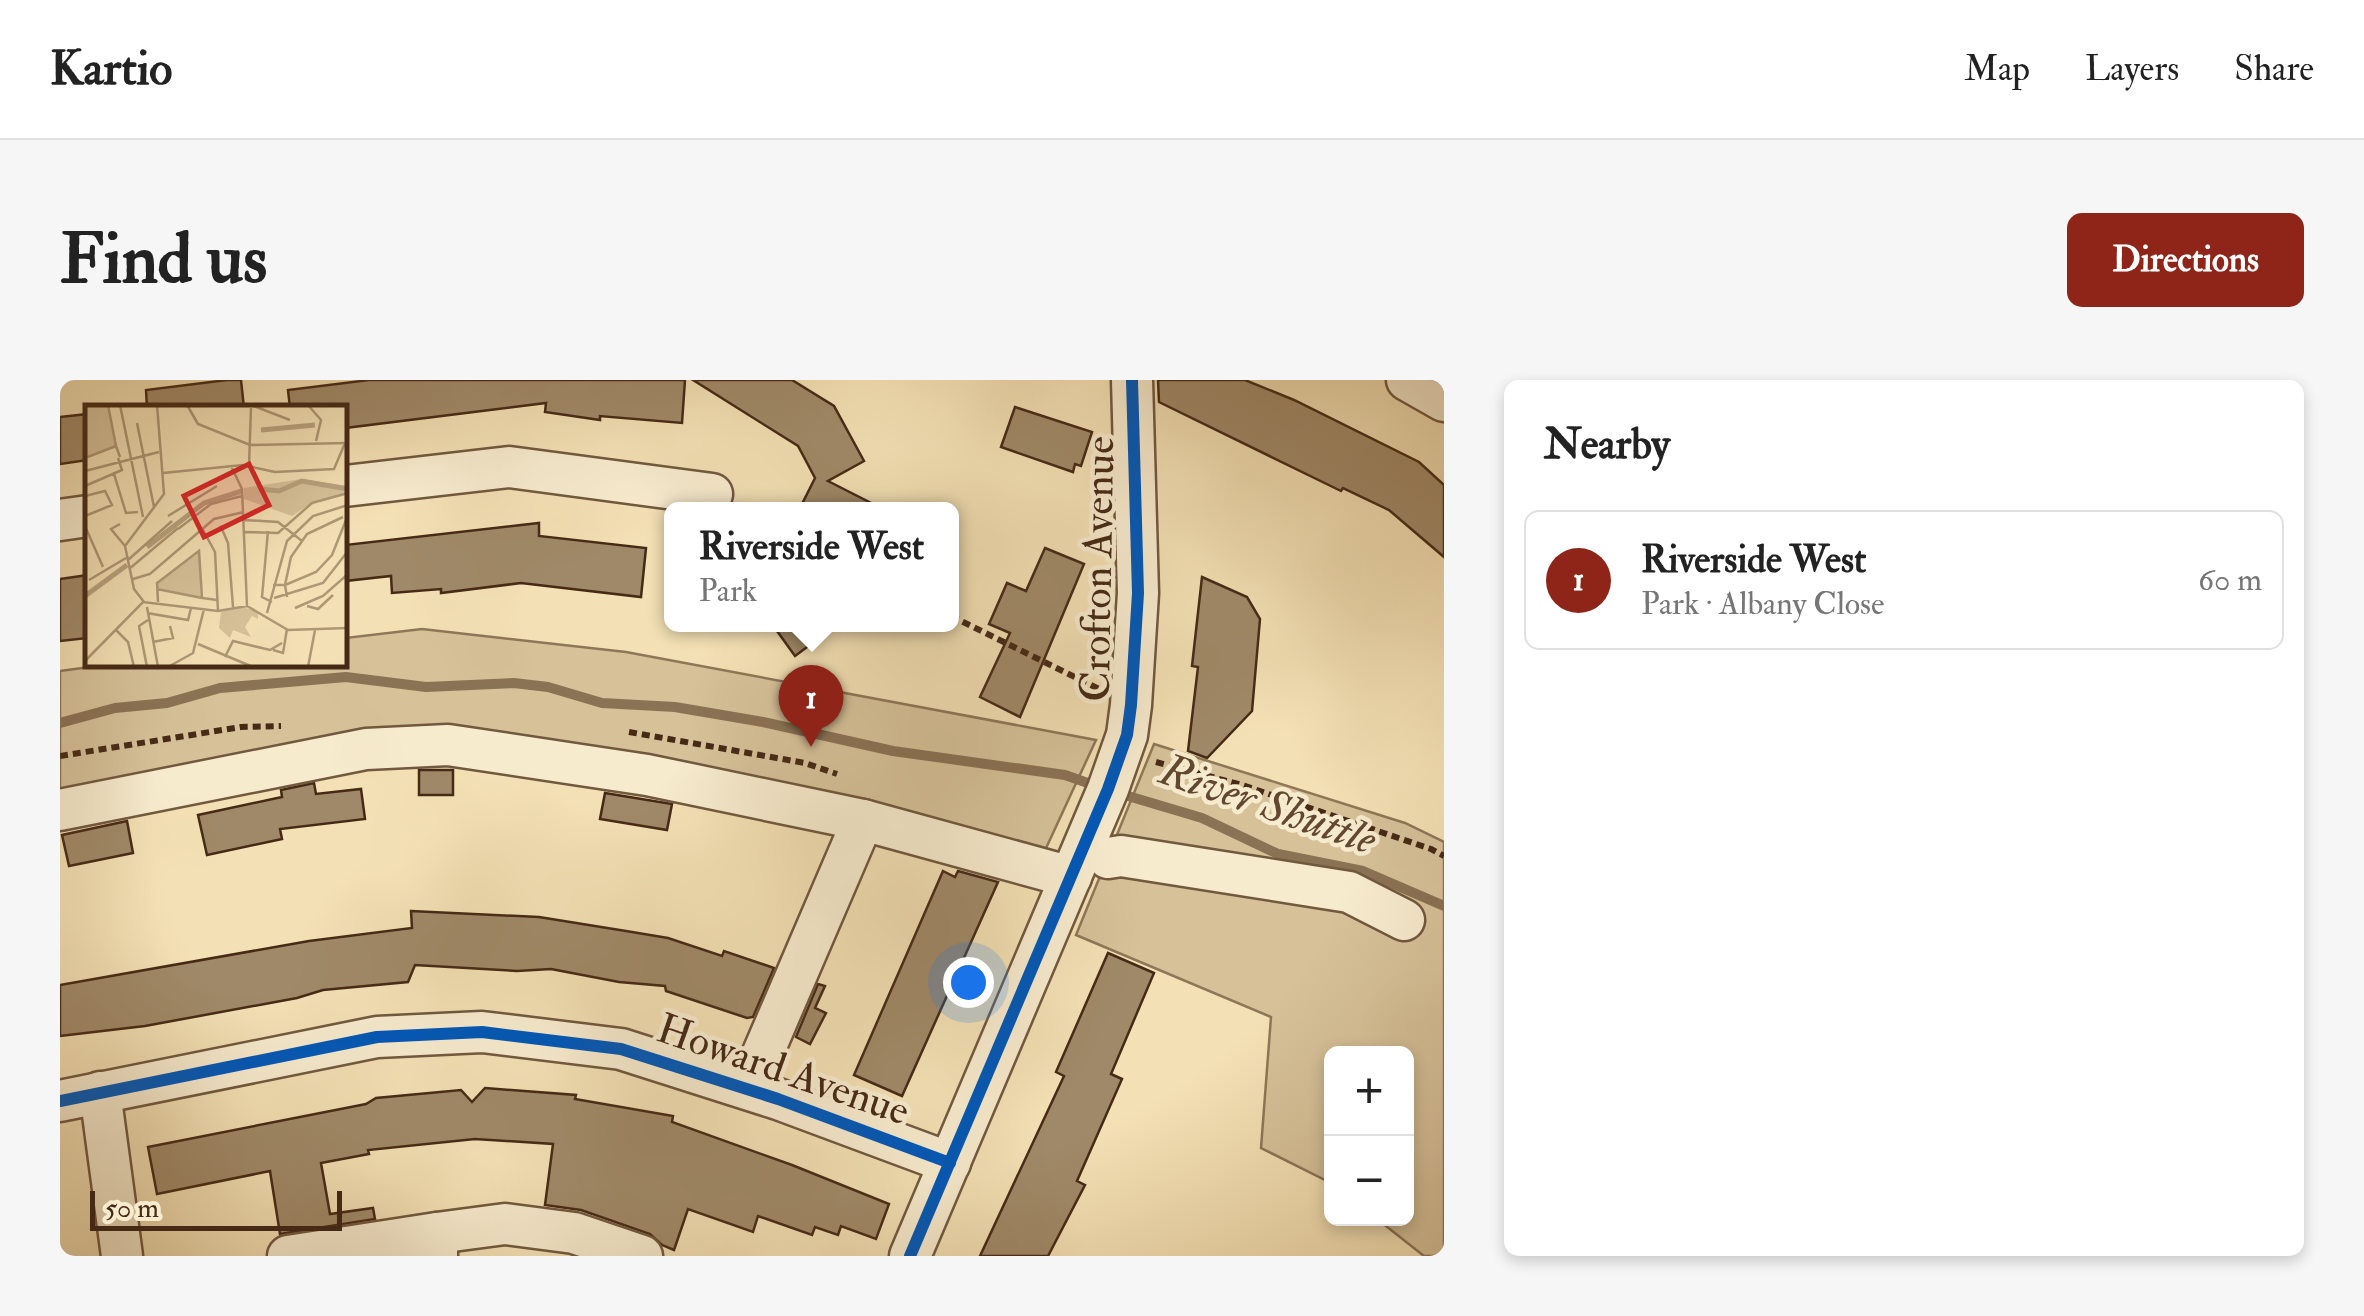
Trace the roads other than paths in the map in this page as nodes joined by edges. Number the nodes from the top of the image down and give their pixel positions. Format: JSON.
{"nodes":[{"id":1,"x":1132,"y":380,"type":"edge"},
{"id":2,"x":348,"y":486,"type":"edge"},
{"id":3,"x":712,"y":494,"type":"dead end"},
{"id":4,"x":85,"y":516,"type":"edge"},
{"id":5,"x":60,"y":520,"type":"edge"},
{"id":6,"x":60,"y":810,"type":"edge"},
{"id":7,"x":863,"y":820,"type":"junction"},
{"id":8,"x":1094,"y":856,"type":"junction"},
{"id":9,"x":1404,"y":920,"type":"dead end"},
{"id":10,"x":748,"y":1088,"type":"junction"},
{"id":11,"x":100,"y":1092,"type":"junction"},
{"id":12,"x":60,"y":1101,"type":"edge"},
{"id":13,"x":950,"y":1162,"type":"junction"},
{"id":14,"x":437,"y":1244,"type":"edge"},
{"id":15,"x":122,"y":1256,"type":"edge"},
{"id":16,"x":288,"y":1256,"type":"edge"},
{"id":17,"x":642,"y":1256,"type":"edge"},
{"id":18,"x":910,"y":1256,"type":"edge"}],
"edges":[{"from":1,"to":8,"type":"street","name":"Crofton Avenue"},
{"from":2,"to":3,"type":"street"},
{"from":4,"to":5,"type":"street"},
{"from":6,"to":7,"type":"street"},
{"from":7,"to":8,"type":"street"},
{"from":7,"to":10,"type":"street"},
{"from":8,"to":9,"type":"street"},
{"from":8,"to":13,"type":"street","name":"Crofton Avenue"},
{"from":10,"to":11,"type":"street","name":"Howard Avenue"},
{"from":10,"to":13,"type":"street","name":"Howard Avenue"},
{"from":11,"to":12,"type":"street","name":"Howard Avenue"},
{"from":11,"to":15,"type":"street"},
{"from":13,"to":18,"type":"street","name":"Crofton Avenue"},
{"from":14,"to":16,"type":"street"},
{"from":14,"to":17,"type":"street"}]}
